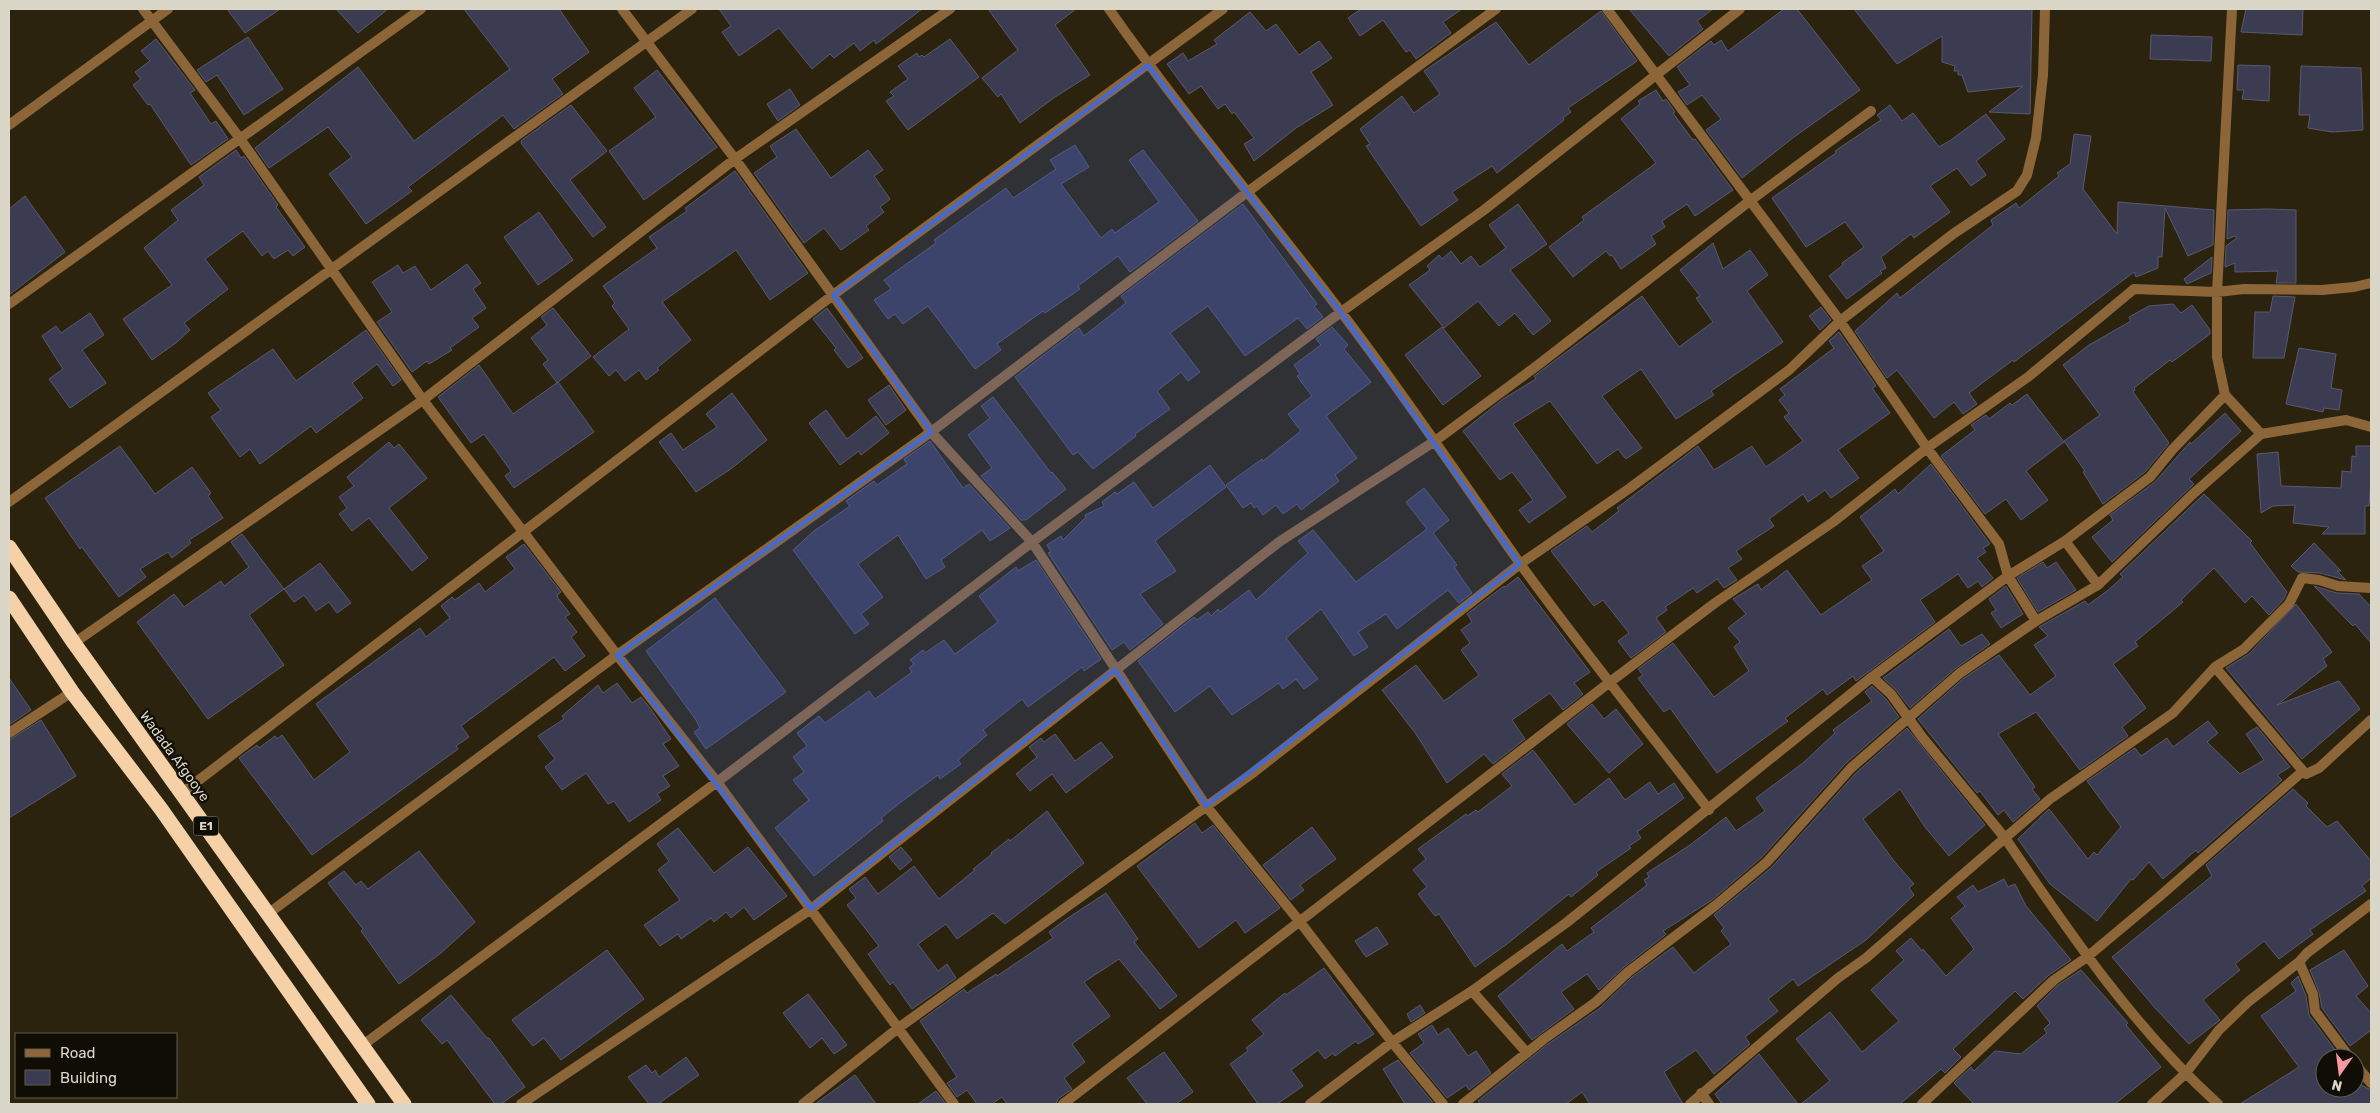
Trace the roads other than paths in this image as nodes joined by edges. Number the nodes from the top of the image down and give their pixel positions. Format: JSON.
{"nodes":[{"id":1,"x":143,"y":9,"type":"edge"},
{"id":2,"x":168,"y":9,"type":"edge"},
{"id":3,"x":421,"y":9,"type":"edge"},
{"id":4,"x":622,"y":9,"type":"edge"},
{"id":5,"x":692,"y":9,"type":"edge"},
{"id":6,"x":950,"y":9,"type":"edge"},
{"id":7,"x":1108,"y":9,"type":"edge"},
{"id":8,"x":1223,"y":9,"type":"edge"},
{"id":9,"x":1496,"y":9,"type":"edge"},
{"id":10,"x":1607,"y":9,"type":"edge"},
{"id":11,"x":1740,"y":9,"type":"edge"},
{"id":12,"x":2044,"y":9,"type":"edge"},
{"id":13,"x":2232,"y":9,"type":"edge"},
{"id":14,"x":152,"y":21,"type":"junction"},
{"id":15,"x":646,"y":43,"type":"junction"},
{"id":16,"x":1148,"y":65,"type":"junction"},
{"id":17,"x":1655,"y":75,"type":"junction"},
{"id":18,"x":1871,"y":112,"type":"dead end"},
{"id":19,"x":9,"y":125,"type":"edge"},
{"id":20,"x":241,"y":140,"type":"junction"},
{"id":21,"x":735,"y":159,"type":"junction"},
{"id":22,"x":1246,"y":193,"type":"junction"},
{"id":23,"x":1751,"y":200,"type":"junction"},
{"id":24,"x":332,"y":271,"type":"junction"},
{"id":25,"x":2371,"y":283,"type":"edge"},
{"id":26,"x":2217,"y":292,"type":"junction"},
{"id":27,"x":833,"y":295,"type":"junction"},
{"id":28,"x":9,"y":304,"type":"edge"},
{"id":29,"x":1341,"y":312,"type":"junction"},
{"id":30,"x":1840,"y":321,"type":"junction"},
{"id":31,"x":2225,"y":395,"type":"junction"},
{"id":32,"x":423,"y":400,"type":"junction"},
{"id":33,"x":2371,"y":427,"type":"edge"},
{"id":34,"x":931,"y":432,"type":"junction"},
{"id":35,"x":2261,"y":434,"type":"junction"},
{"id":36,"x":1435,"y":441,"type":"junction"},
{"id":37,"x":1927,"y":448,"type":"junction"},
{"id":38,"x":9,"y":502,"type":"edge"},
{"id":39,"x":523,"y":531,"type":"junction"},
{"id":40,"x":2065,"y":541,"type":"junction"},
{"id":41,"x":1032,"y":542,"type":"junction"},
{"id":42,"x":9,"y":547,"type":"edge"},
{"id":43,"x":1520,"y":564,"type":"junction"},
{"id":44,"x":2008,"y":576,"type":"junction"},
{"id":45,"x":2098,"y":585,"type":"junction"},
{"id":46,"x":2371,"y":588,"type":"edge"},
{"id":47,"x":9,"y":598,"type":"edge"},
{"id":48,"x":2036,"y":621,"type":"junction"},
{"id":49,"x":74,"y":643,"type":"junction"},
{"id":50,"x":617,"y":655,"type":"junction"},
{"id":51,"x":2215,"y":667,"type":"junction"},
{"id":52,"x":1115,"y":670,"type":"junction"},
{"id":53,"x":1872,"y":677,"type":"junction"},
{"id":54,"x":1610,"y":682,"type":"junction"},
{"id":55,"x":72,"y":692,"type":"junction"},
{"id":56,"x":1908,"y":718,"type":"junction"},
{"id":57,"x":2371,"y":720,"type":"edge"},
{"id":58,"x":9,"y":733,"type":"edge"},
{"id":59,"x":2303,"y":771,"type":"junction"},
{"id":60,"x":717,"y":782,"type":"junction"},
{"id":61,"x":182,"y":793,"type":"junction"},
{"id":62,"x":1206,"y":806,"type":"junction"},
{"id":63,"x":1709,"y":810,"type":"junction"},
{"id":64,"x":2004,"y":838,"type":"junction"},
{"id":65,"x":2371,"y":904,"type":"edge"},
{"id":66,"x":811,"y":909,"type":"junction"},
{"id":67,"x":269,"y":913,"type":"junction"},
{"id":68,"x":1300,"y":922,"type":"junction"},
{"id":69,"x":2087,"y":957,"type":"junction"},
{"id":70,"x":2299,"y":962,"type":"junction"},
{"id":71,"x":1472,"y":991,"type":"junction"},
{"id":72,"x":897,"y":1029,"type":"junction"},
{"id":73,"x":1392,"y":1042,"type":"junction"},
{"id":74,"x":362,"y":1045,"type":"junction"},
{"id":75,"x":2343,"y":1048,"type":"edge"},
{"id":76,"x":1527,"y":1053,"type":"junction"},
{"id":77,"x":2185,"y":1074,"type":"junction"},
{"id":78,"x":1701,"y":1093,"type":"junction"},
{"id":79,"x":368,"y":1104,"type":"edge"},
{"id":80,"x":404,"y":1104,"type":"edge"},
{"id":81,"x":520,"y":1104,"type":"edge"},
{"id":82,"x":804,"y":1104,"type":"edge"},
{"id":83,"x":954,"y":1104,"type":"edge"},
{"id":84,"x":1063,"y":1104,"type":"edge"},
{"id":85,"x":1310,"y":1104,"type":"edge"},
{"id":86,"x":1443,"y":1104,"type":"edge"},
{"id":87,"x":1463,"y":1104,"type":"edge"},
{"id":88,"x":1690,"y":1104,"type":"edge"},
{"id":89,"x":1709,"y":1104,"type":"edge"},
{"id":90,"x":1922,"y":1104,"type":"edge"},
{"id":91,"x":2152,"y":1104,"type":"edge"},
{"id":92,"x":2218,"y":1104,"type":"edge"}],
"edges":[{"from":1,"to":14,"type":"street"},
{"from":2,"to":14,"type":"street"},
{"from":3,"to":20,"type":"street"},
{"from":4,"to":15,"type":"street"},
{"from":5,"to":15,"type":"street"},
{"from":6,"to":21,"type":"street"},
{"from":7,"to":16,"type":"street"},
{"from":8,"to":16,"type":"street"},
{"from":9,"to":22,"type":"street"},
{"from":10,"to":17,"type":"street"},
{"from":11,"to":17,"type":"street"},
{"from":12,"to":30,"type":"street"},
{"from":13,"to":26,"type":"street"},
{"from":14,"to":19,"type":"street"},
{"from":14,"to":20,"type":"street"},
{"from":15,"to":21,"type":"street"},
{"from":15,"to":24,"type":"street"},
{"from":16,"to":22,"type":"street"},
{"from":16,"to":27,"type":"street"},
{"from":17,"to":23,"type":"street"},
{"from":17,"to":29,"type":"street"},
{"from":18,"to":23,"type":"street"},
{"from":20,"to":24,"type":"street"},
{"from":20,"to":28,"type":"street"},
{"from":21,"to":27,"type":"street"},
{"from":21,"to":32,"type":"street"},
{"from":22,"to":29,"type":"street"},
{"from":22,"to":34,"type":"street"},
{"from":23,"to":30,"type":"street"},
{"from":23,"to":36,"type":"street"},
{"from":24,"to":32,"type":"street"},
{"from":24,"to":38,"type":"street"},
{"from":25,"to":26,"type":"street"},
{"from":26,"to":31,"type":"street"},
{"from":26,"to":37,"type":"street"},
{"from":27,"to":34,"type":"street"},
{"from":27,"to":39,"type":"street"},
{"from":29,"to":36,"type":"street"},
{"from":29,"to":41,"type":"street"},
{"from":30,"to":37,"type":"street"},
{"from":30,"to":43,"type":"street"},
{"from":31,"to":35,"type":"street"},
{"from":31,"to":40,"type":"street"},
{"from":32,"to":39,"type":"street"},
{"from":32,"to":49,"type":"street"},
{"from":33,"to":35,"type":"street"},
{"from":34,"to":41,"type":"street"},
{"from":34,"to":50,"type":"street"},
{"from":35,"to":45,"type":"street"},
{"from":36,"to":43,"type":"street"},
{"from":36,"to":52,"type":"street"},
{"from":37,"to":44,"type":"street"},
{"from":37,"to":54,"type":"street"},
{"from":39,"to":50,"type":"street"},
{"from":39,"to":61,"type":"street"},
{"from":40,"to":44,"type":"street"},
{"from":40,"to":45,"type":"street"},
{"from":41,"to":52,"type":"street"},
{"from":41,"to":60,"type":"street"},
{"from":42,"to":49,"type":"highway","name":"Wadada Afgooye","number":"E1"},
{"from":43,"to":54,"type":"street"},
{"from":43,"to":62,"type":"street"},
{"from":44,"to":48,"type":"street"},
{"from":44,"to":53,"type":"street"},
{"from":45,"to":48,"type":"street"},
{"from":46,"to":51,"type":"street"},
{"from":47,"to":55,"type":"highway","number":"E1"},
{"from":48,"to":56,"type":"street"},
{"from":49,"to":61,"type":"highway","name":"Wadada Afgooye","number":"E1"},
{"from":50,"to":60,"type":"street"},
{"from":50,"to":67,"type":"street"},
{"from":51,"to":59,"type":"street"},
{"from":51,"to":64,"type":"street"},
{"from":52,"to":62,"type":"street"},
{"from":52,"to":66,"type":"street"},
{"from":53,"to":56,"type":"street"},
{"from":53,"to":63,"type":"street"},
{"from":54,"to":63,"type":"street"},
{"from":54,"to":68,"type":"street"},
{"from":55,"to":58,"type":"street"},
{"from":55,"to":79,"type":"highway","number":"E1"},
{"from":56,"to":64,"type":"street"},
{"from":56,"to":76,"type":"street"},
{"from":57,"to":59,"type":"street"},
{"from":59,"to":69,"type":"street"},
{"from":60,"to":66,"type":"street"},
{"from":60,"to":74,"type":"street"},
{"from":61,"to":67,"type":"highway","name":"Wadada Afgooye","number":"E1"},
{"from":62,"to":68,"type":"street"},
{"from":62,"to":72,"type":"street"},
{"from":63,"to":71,"type":"street"},
{"from":64,"to":69,"type":"street"},
{"from":64,"to":78,"type":"street"},
{"from":65,"to":70,"type":"street"},
{"from":66,"to":72,"type":"street"},
{"from":66,"to":81,"type":"street"},
{"from":67,"to":74,"type":"highway","name":"Wadada Afgooye","number":"E1"},
{"from":68,"to":73,"type":"street"},
{"from":68,"to":84,"type":"street"},
{"from":69,"to":77,"type":"street"},
{"from":69,"to":90,"type":"street"},
{"from":70,"to":75,"type":"street"},
{"from":70,"to":77,"type":"street"},
{"from":71,"to":73,"type":"street"},
{"from":71,"to":76,"type":"street"},
{"from":72,"to":82,"type":"street"},
{"from":72,"to":83,"type":"street"},
{"from":73,"to":85,"type":"street"},
{"from":73,"to":86,"type":"street"},
{"from":74,"to":80,"type":"highway","name":"Wadada Afgooye","number":"E1"},
{"from":76,"to":87,"type":"street"},
{"from":77,"to":91,"type":"street"},
{"from":77,"to":92,"type":"street"},
{"from":78,"to":88,"type":"street"},
{"from":78,"to":89,"type":"street"}]}
